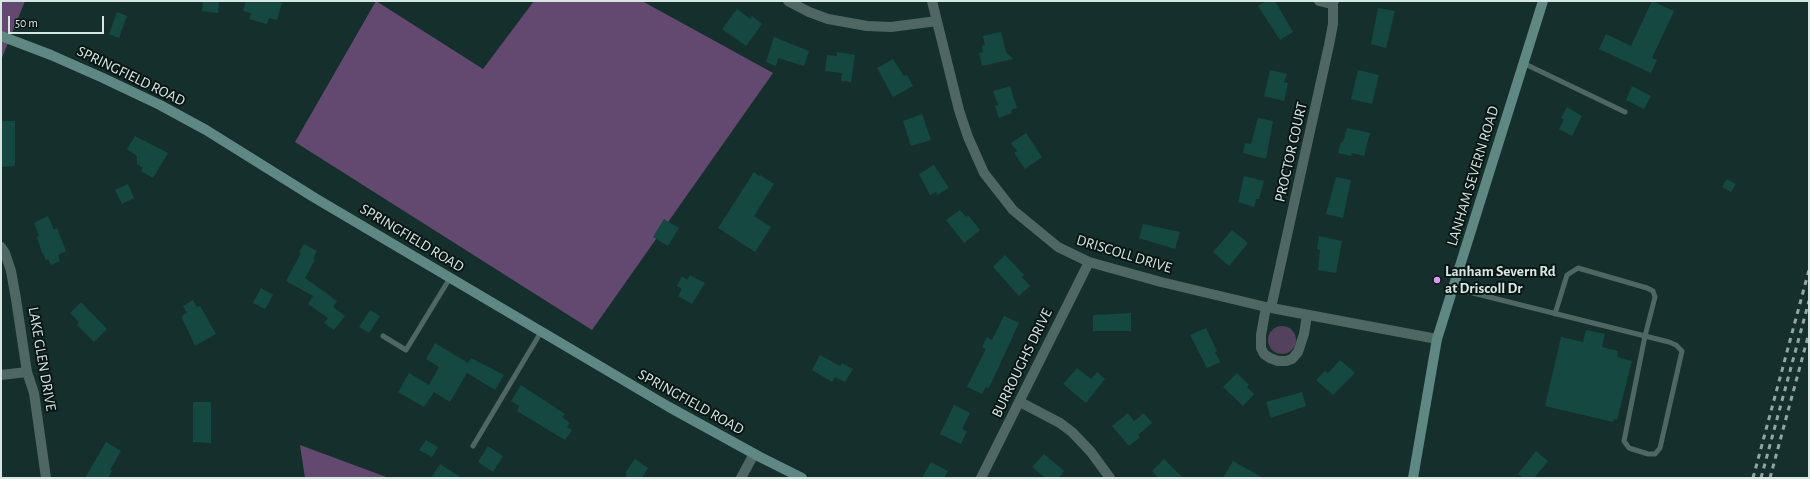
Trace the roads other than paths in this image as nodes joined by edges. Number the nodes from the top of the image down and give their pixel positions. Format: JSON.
{"nodes":[{"id":1,"x":788,"y":1,"type":"edge"},
{"id":2,"x":932,"y":1,"type":"edge"},
{"id":3,"x":1319,"y":1,"type":"edge"},
{"id":4,"x":1334,"y":1,"type":"edge"},
{"id":5,"x":1543,"y":1,"type":"edge"},
{"id":6,"x":937,"y":21,"type":"junction"},
{"id":7,"x":1,"y":36,"type":"edge"},
{"id":8,"x":1523,"y":63,"type":"junction"},
{"id":9,"x":1625,"y":112,"type":"dead end"},
{"id":10,"x":1,"y":247,"type":"edge"},
{"id":11,"x":1089,"y":262,"type":"junction"},
{"id":12,"x":450,"y":278,"type":"junction"},
{"id":13,"x":1453,"y":288,"type":"junction"},
{"id":14,"x":1268,"y":308,"type":"junction"},
{"id":15,"x":1555,"y":314,"type":"junction"},
{"id":16,"x":1307,"y":315,"type":"junction"},
{"id":17,"x":542,"y":332,"type":"junction"},
{"id":18,"x":383,"y":336,"type":"dead end"},
{"id":19,"x":1644,"y":336,"type":"junction"},
{"id":20,"x":1437,"y":339,"type":"junction"},
{"id":21,"x":27,"y":372,"type":"junction"},
{"id":22,"x":1,"y":375,"type":"edge"},
{"id":23,"x":1020,"y":402,"type":"junction"},
{"id":24,"x":473,"y":446,"type":"dead end"},
{"id":25,"x":754,"y":454,"type":"junction"},
{"id":26,"x":46,"y":478,"type":"edge"},
{"id":27,"x":741,"y":478,"type":"edge"},
{"id":28,"x":802,"y":478,"type":"edge"},
{"id":29,"x":981,"y":478,"type":"edge"},
{"id":30,"x":1110,"y":478,"type":"edge"},
{"id":31,"x":1413,"y":478,"type":"edge"}],
"edges":[{"from":1,"to":6,"type":"street"},
{"from":2,"to":6,"type":"street","name":"DRISCOLL DRIVE"},
{"from":3,"to":4,"type":"street","name":"PROCTOR COURT"},
{"from":4,"to":14,"type":"street","name":"PROCTOR COURT"},
{"from":5,"to":8,"type":"street","name":"LANHAM SEVERN ROAD"},
{"from":6,"to":11,"type":"street","name":"DRISCOLL DRIVE"},
{"from":7,"to":12,"type":"street","name":"SPRINGFIELD ROAD"},
{"from":8,"to":9,"type":"lane"},
{"from":8,"to":13,"type":"street","name":"LANHAM SEVERN ROAD"},
{"from":10,"to":21,"type":"street","name":"LAKE GLEN DRIVE"},
{"from":11,"to":14,"type":"street","name":"DRISCOLL DRIVE"},
{"from":11,"to":23,"type":"street","name":"BURROUGHS DRIVE"},
{"from":12,"to":17,"type":"street","name":"SPRINGFIELD ROAD"},
{"from":12,"to":18,"type":"lane"},
{"from":13,"to":15,"type":"lane"},
{"from":13,"to":20,"type":"street","name":"LANHAM SEVERN ROAD"},
{"from":14,"to":16,"type":"street","name":"DRISCOLL DRIVE"},
{"from":14,"to":16,"type":"street"},
{"from":15,"to":19,"type":"lane"},
{"from":15,"to":19,"type":"lane"},
{"from":16,"to":20,"type":"street","name":"DRISCOLL DRIVE"},
{"from":17,"to":24,"type":"lane"},
{"from":17,"to":25,"type":"street","name":"SPRINGFIELD ROAD"},
{"from":19,"to":19,"type":"lane"},
{"from":20,"to":31,"type":"street","name":"LANHAM SEVERN ROAD"},
{"from":21,"to":22,"type":"street"},
{"from":21,"to":26,"type":"street","name":"LAKE GLEN DRIVE"},
{"from":23,"to":29,"type":"street","name":"BURROUGHS DRIVE"},
{"from":23,"to":30,"type":"street"},
{"from":25,"to":27,"type":"street"},
{"from":25,"to":28,"type":"street","name":"SPRINGFIELD ROAD"}]}
